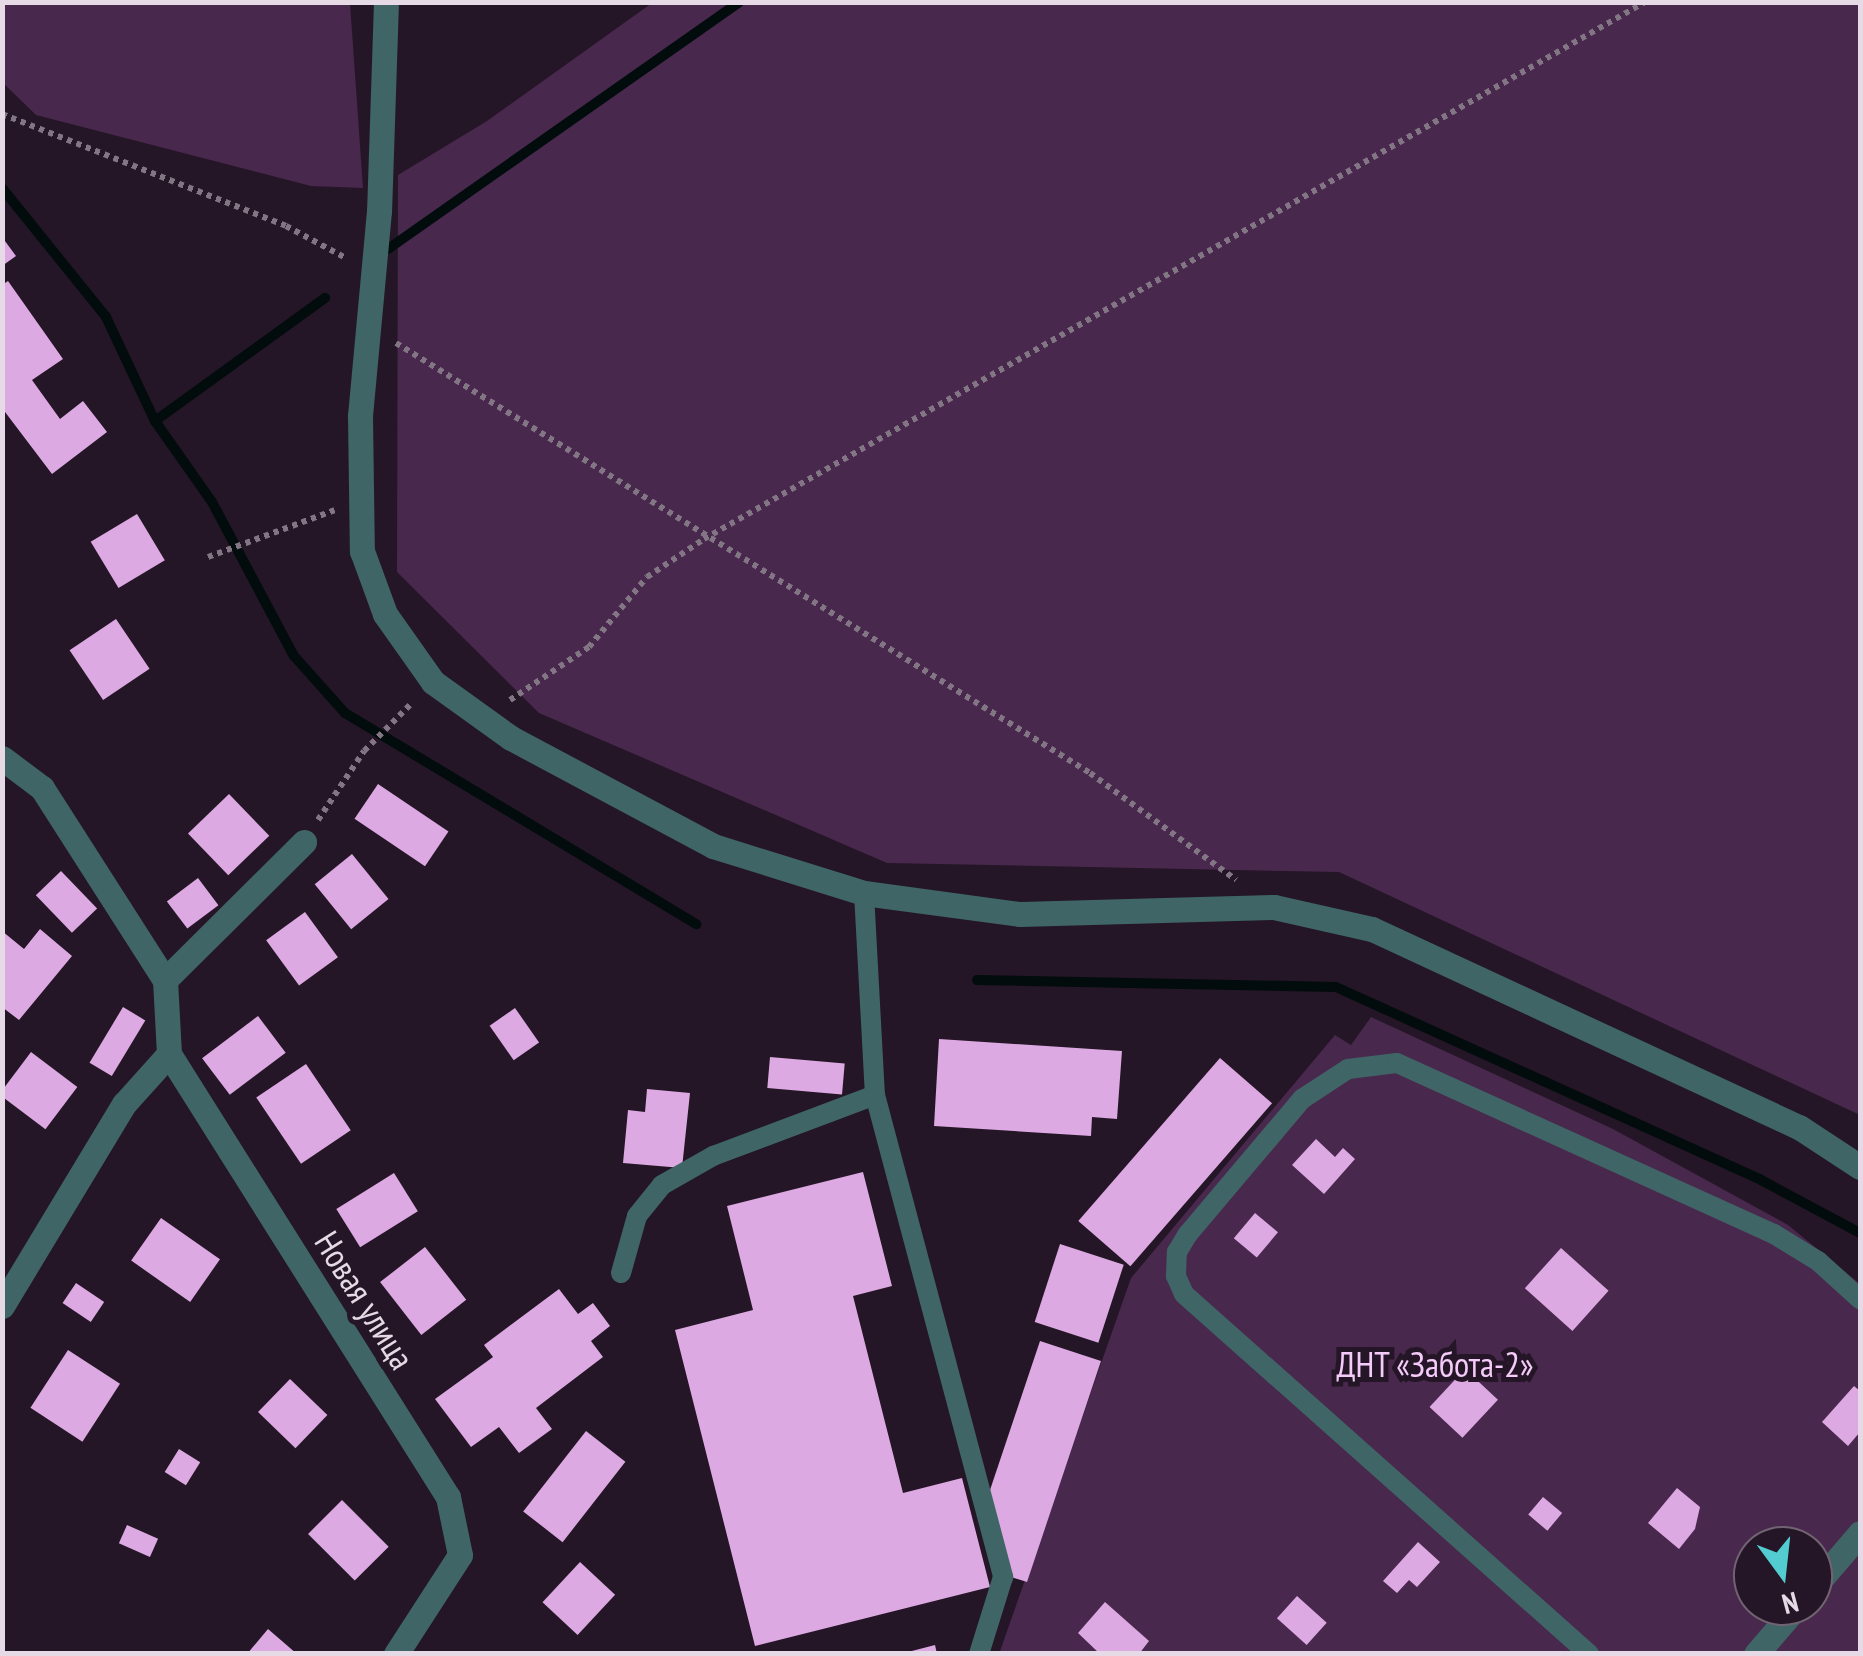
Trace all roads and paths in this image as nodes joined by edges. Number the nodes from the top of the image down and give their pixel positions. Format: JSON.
{"nodes":[{"id":1,"x":386,"y":2,"type":"edge"},
{"id":2,"x":1645,"y":2,"type":"edge"},
{"id":3,"x":2,"y":114,"type":"edge"},
{"id":4,"x":374,"y":273,"type":"junction"},
{"id":5,"x":369,"y":325,"type":"junction"},
{"id":6,"x":360,"y":501,"type":"junction"},
{"id":7,"x":704,"y":539,"type":"junction"},
{"id":8,"x":208,"y":557,"type":"dead end"},
{"id":9,"x":496,"y":697,"type":"dead end"},
{"id":10,"x":415,"y":700,"type":"dead end"},
{"id":11,"x":2,"y":758,"type":"edge"},
{"id":12,"x":304,"y":842,"type":"joint"},
{"id":13,"x":864,"y":893,"type":"junction"},
{"id":14,"x":1274,"y":907,"type":"junction"},
{"id":15,"x":165,"y":980,"type":"junction"},
{"id":16,"x":169,"y":1054,"type":"junction"},
{"id":17,"x":875,"y":1095,"type":"junction"},
{"id":18,"x":1860,"y":1167,"type":"edge"},
{"id":19,"x":621,"y":1273,"type":"dead end"},
{"id":20,"x":1860,"y":1299,"type":"edge"},
{"id":21,"x":2,"y":1306,"type":"edge"},
{"id":22,"x":1860,"y":1533,"type":"edge"},
{"id":23,"x":1833,"y":1565,"type":"edge"},
{"id":24,"x":1780,"y":1626,"type":"edge"},
{"id":25,"x":396,"y":1654,"type":"edge"},
{"id":26,"x":979,"y":1654,"type":"edge"},
{"id":27,"x":1589,"y":1654,"type":"edge"},
{"id":28,"x":1756,"y":1654,"type":"edge"}],
"edges":[{"from":1,"to":4,"type":"street"},
{"from":2,"to":7,"type":"path"},
{"from":3,"to":4,"type":"path"},
{"from":4,"to":5,"type":"street"},
{"from":5,"to":6,"type":"street"},
{"from":5,"to":7,"type":"path"},
{"from":6,"to":8,"type":"path"},
{"from":6,"to":13,"type":"street"},
{"from":7,"to":9,"type":"path"},
{"from":7,"to":14,"type":"path"},
{"from":10,"to":12,"type":"path"},
{"from":11,"to":15,"type":"street"},
{"from":12,"to":15,"type":"street"},
{"from":13,"to":14,"type":"street"},
{"from":13,"to":17,"type":"lane"},
{"from":14,"to":18,"type":"street"},
{"from":15,"to":16,"type":"street","name":"Новая улица"},
{"from":16,"to":21,"type":"street"},
{"from":16,"to":25,"type":"street","name":"Новая улица"},
{"from":17,"to":19,"type":"lane"},
{"from":17,"to":26,"type":"lane"},
{"from":20,"to":27,"type":"lane"},
{"from":22,"to":23,"type":"street"},
{"from":24,"to":28,"type":"street"}]}
